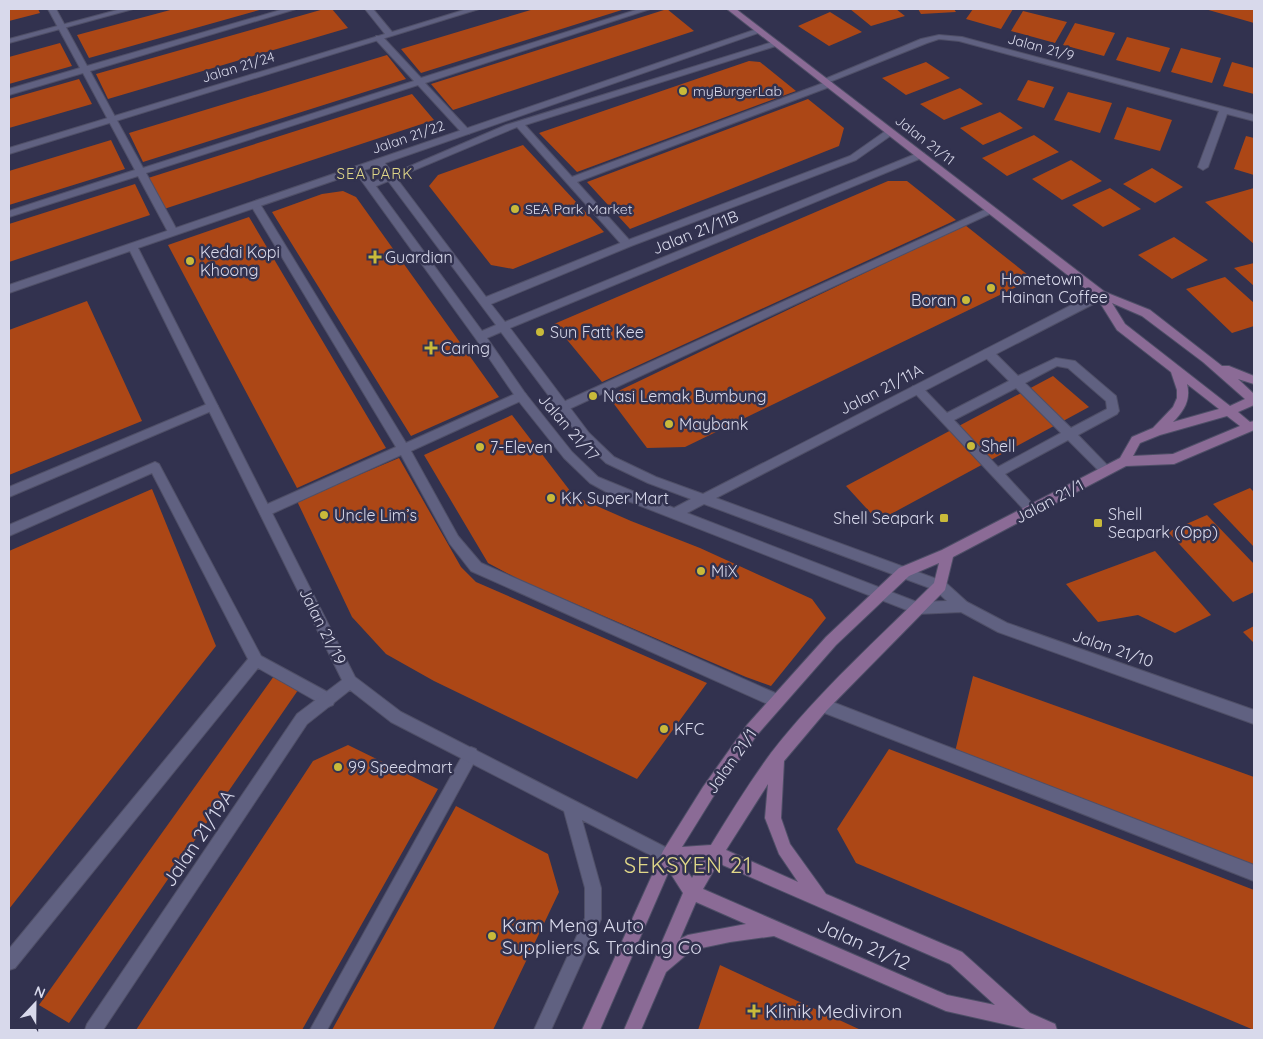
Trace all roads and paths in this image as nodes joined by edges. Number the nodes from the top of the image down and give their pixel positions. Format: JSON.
{"nodes":[{"id":1,"x":52,"y":9,"type":"edge"},
{"id":2,"x":129,"y":9,"type":"edge"},
{"id":3,"x":292,"y":9,"type":"edge"},
{"id":4,"x":369,"y":9,"type":"edge"},
{"id":5,"x":475,"y":9,"type":"edge"},
{"id":6,"x":646,"y":9,"type":"edge"},
{"id":7,"x":731,"y":9,"type":"edge"},
{"id":8,"x":62,"y":26,"type":"junction"},
{"id":9,"x":760,"y":31,"type":"junction"},
{"id":10,"x":390,"y":35,"type":"junction"},
{"id":11,"x":379,"y":38,"type":"junction"},
{"id":12,"x":9,"y":41,"type":"edge"},
{"id":13,"x":776,"y":43,"type":"junction"},
{"id":14,"x":85,"y":69,"type":"junction"},
{"id":15,"x":420,"y":82,"type":"junction"},
{"id":16,"x":827,"y":83,"type":"junction"},
{"id":17,"x":9,"y":92,"type":"edge"},
{"id":18,"x":1224,"y":110,"type":"junction"},
{"id":19,"x":1254,"y":118,"type":"edge"},
{"id":20,"x":112,"y":119,"type":"junction"},
{"id":21,"x":502,"y":119,"type":"junction"},
{"id":22,"x":519,"y":124,"type":"junction"},
{"id":23,"x":509,"y":128,"type":"junction"},
{"id":24,"x":466,"y":132,"type":"junction"},
{"id":25,"x":890,"y":132,"type":"junction"},
{"id":26,"x":9,"y":151,"type":"edge"},
{"id":27,"x":921,"y":155,"type":"junction"},
{"id":28,"x":379,"y":162,"type":"junction"},
{"id":29,"x":1203,"y":167,"type":"dead end"},
{"id":30,"x":358,"y":169,"type":"junction"},
{"id":31,"x":140,"y":172,"type":"junction"},
{"id":32,"x":391,"y":177,"type":"junction"},
{"id":33,"x":571,"y":181,"type":"junction"},
{"id":34,"x":371,"y":184,"type":"junction"},
{"id":35,"x":255,"y":204,"type":"junction"},
{"id":36,"x":991,"y":210,"type":"junction"},
{"id":37,"x":9,"y":214,"type":"edge"},
{"id":38,"x":173,"y":232,"type":"junction"},
{"id":39,"x":628,"y":244,"type":"junction"},
{"id":40,"x":132,"y":246,"type":"junction"},
{"id":41,"x":9,"y":289,"type":"edge"},
{"id":42,"x":1101,"y":295,"type":"junction"},
{"id":43,"x":485,"y":302,"type":"junction"},
{"id":44,"x":503,"y":327,"type":"junction"},
{"id":45,"x":480,"y":336,"type":"junction"},
{"id":46,"x":988,"y":353,"type":"junction"},
{"id":47,"x":1207,"y":359,"type":"junction"},
{"id":48,"x":1175,"y":369,"type":"junction"},
{"id":49,"x":1254,"y":380,"type":"edge"},
{"id":50,"x":1017,"y":382,"type":"junction"},
{"id":51,"x":917,"y":389,"type":"junction"},
{"id":52,"x":521,"y":396,"type":"junction"},
{"id":53,"x":1254,"y":400,"type":"edge"},
{"id":54,"x":212,"y":406,"type":"junction"},
{"id":55,"x":563,"y":407,"type":"junction"},
{"id":56,"x":1229,"y":411,"type":"junction"},
{"id":57,"x":946,"y":419,"type":"junction"},
{"id":58,"x":1252,"y":426,"type":"edge"},
{"id":59,"x":1157,"y":431,"type":"junction"},
{"id":60,"x":1071,"y":434,"type":"junction"},
{"id":61,"x":404,"y":450,"type":"junction"},
{"id":62,"x":1124,"y":462,"type":"junction"},
{"id":63,"x":1106,"y":470,"type":"junction"},
{"id":64,"x":997,"y":473,"type":"junction"},
{"id":65,"x":9,"y":492,"type":"edge"},
{"id":66,"x":703,"y":498,"type":"junction"},
{"id":67,"x":1032,"y":510,"type":"junction"},
{"id":68,"x":265,"y":511,"type":"junction"},
{"id":69,"x":676,"y":513,"type":"junction"},
{"id":70,"x":9,"y":531,"type":"edge"},
{"id":71,"x":947,"y":554,"type":"junction"},
{"id":72,"x":904,"y":572,"type":"junction"},
{"id":73,"x":940,"y":586,"type":"junction"},
{"id":74,"x":881,"y":593,"type":"junction"},
{"id":75,"x":962,"y":606,"type":"junction"},
{"id":76,"x":916,"y":608,"type":"junction"},
{"id":77,"x":256,"y":660,"type":"junction"},
{"id":78,"x":350,"y":682,"type":"junction"},
{"id":79,"x":328,"y":700,"type":"junction"},
{"id":80,"x":777,"y":701,"type":"junction"},
{"id":81,"x":822,"y":705,"type":"junction"},
{"id":82,"x":1254,"y":717,"type":"edge"},
{"id":83,"x":471,"y":754,"type":"junction"},
{"id":84,"x":777,"y":758,"type":"junction"},
{"id":85,"x":570,"y":805,"type":"junction"},
{"id":86,"x":714,"y":853,"type":"junction"},
{"id":87,"x":668,"y":856,"type":"junction"},
{"id":88,"x":1254,"y":873,"type":"edge"},
{"id":89,"x":692,"y":892,"type":"junction"},
{"id":90,"x":820,"y":898,"type":"junction"},
{"id":91,"x":775,"y":928,"type":"junction"},
{"id":92,"x":9,"y":962,"type":"edge"},
{"id":93,"x":658,"y":968,"type":"junction"},
{"id":94,"x":1024,"y":1019,"type":"junction"},
{"id":95,"x":93,"y":1030,"type":"edge"},
{"id":96,"x":318,"y":1030,"type":"edge"},
{"id":97,"x":542,"y":1030,"type":"edge"},
{"id":98,"x":591,"y":1030,"type":"edge"},
{"id":99,"x":632,"y":1030,"type":"edge"},
{"id":100,"x":1049,"y":1030,"type":"edge"}],
"edges":[{"from":1,"to":8,"type":"street"},
{"from":2,"to":8,"type":"street"},
{"from":3,"to":14,"type":"street"},
{"from":4,"to":10,"type":"street"},
{"from":5,"to":10,"type":"street","name":"Jalan 21/24"},
{"from":6,"to":15,"type":"street"},
{"from":7,"to":9,"type":"street","name":"Jalan 21/11"},
{"from":8,"to":12,"type":"street"},
{"from":8,"to":14,"type":"street"},
{"from":9,"to":13,"type":"street","name":"Jalan 21/11"},
{"from":9,"to":21,"type":"street","name":"Jalan 21/22"},
{"from":10,"to":11,"type":"street","name":"Jalan 21/24"},
{"from":11,"to":15,"type":"street"},
{"from":11,"to":20,"type":"street","name":"Jalan 21/24"},
{"from":13,"to":16,"type":"street","name":"Jalan 21/11"},
{"from":13,"to":22,"type":"street"},
{"from":14,"to":17,"type":"street"},
{"from":14,"to":20,"type":"street"},
{"from":15,"to":24,"type":"street"},
{"from":15,"to":31,"type":"street"},
{"from":16,"to":18,"type":"street","name":"Jalan 21/9"},
{"from":16,"to":25,"type":"street","name":"Jalan 21/11"},
{"from":16,"to":33,"type":"street","name":"Jalan 21/9"},
{"from":18,"to":19,"type":"street","name":"Jalan 21/9"},
{"from":18,"to":29,"type":"street"},
{"from":20,"to":26,"type":"street","name":"Jalan 21/24"},
{"from":20,"to":31,"type":"street"},
{"from":21,"to":23,"type":"street"},
{"from":21,"to":24,"type":"street","name":"Jalan 21/22"},
{"from":22,"to":23,"type":"street"},
{"from":22,"to":33,"type":"street"},
{"from":23,"to":32,"type":"street"},
{"from":24,"to":28,"type":"street","name":"Jalan 21/22"},
{"from":25,"to":27,"type":"street","name":"Jalan 21/11"},
{"from":25,"to":39,"type":"street","name":"Jalan 21/11B"},
{"from":27,"to":36,"type":"street","name":"Jalan 21/11"},
{"from":27,"to":44,"type":"street","name":"Jalan 21/11B"},
{"from":28,"to":30,"type":"street","name":"Jalan 21/22"},
{"from":28,"to":32,"type":"street","name":"Jalan 21/17"},
{"from":30,"to":34,"type":"street","name":"Jalan 21/17"},
{"from":30,"to":35,"type":"street","name":"Jalan 21/22"},
{"from":31,"to":37,"type":"street"},
{"from":31,"to":38,"type":"street"},
{"from":32,"to":34,"type":"street"},
{"from":32,"to":43,"type":"street","name":"Jalan 21/17"},
{"from":33,"to":39,"type":"street"},
{"from":34,"to":45,"type":"street","name":"Jalan 21/17"},
{"from":35,"to":38,"type":"street","name":"Jalan 21/22"},
{"from":35,"to":61,"type":"street"},
{"from":36,"to":42,"type":"street","name":"Jalan 21/11"},
{"from":36,"to":55,"type":"street"},
{"from":38,"to":40,"type":"street","name":"Jalan 21/22"},
{"from":39,"to":43,"type":"street","name":"Jalan 21/11B"},
{"from":40,"to":41,"type":"street","name":"Jalan 21/22"},
{"from":40,"to":54,"type":"street","name":"Jalan 21/19"},
{"from":42,"to":46,"type":"street","name":"Jalan 21/11A"},
{"from":42,"to":47,"type":"street","name":"Jalan 21/11"},
{"from":42,"to":48,"type":"street","name":"Jalan 21/11"},
{"from":43,"to":44,"type":"street","name":"Jalan 21/17"},
{"from":44,"to":45,"type":"street","name":"Jalan 21/11B"},
{"from":44,"to":55,"type":"street","name":"Jalan 21/17"},
{"from":45,"to":52,"type":"street","name":"Jalan 21/17"},
{"from":46,"to":50,"type":"street"},
{"from":46,"to":51,"type":"street","name":"Jalan 21/11A"},
{"from":47,"to":49,"type":"street"},
{"from":47,"to":53,"type":"street","name":"Jalan 21/11"},
{"from":48,"to":56,"type":"street","name":"Jalan 21/11"},
{"from":48,"to":59,"type":"street"},
{"from":50,"to":57,"type":"street"},
{"from":50,"to":60,"type":"street"},
{"from":50,"to":60,"type":"street"},
{"from":51,"to":57,"type":"street"},
{"from":51,"to":66,"type":"street","name":"Jalan 21/11A"},
{"from":52,"to":61,"type":"street"},
{"from":52,"to":69,"type":"street","name":"Jalan 21/17"},
{"from":53,"to":56,"type":"street"},
{"from":54,"to":65,"type":"street"},
{"from":54,"to":68,"type":"street","name":"Jalan 21/19"},
{"from":55,"to":66,"type":"street","name":"Jalan 21/17"},
{"from":56,"to":58,"type":"street","name":"Jalan 21/11"},
{"from":56,"to":59,"type":"street"},
{"from":57,"to":64,"type":"street"},
{"from":58,"to":62,"type":"street","name":"Jalan 21/1"},
{"from":59,"to":62,"type":"street"},
{"from":60,"to":63,"type":"street"},
{"from":60,"to":64,"type":"street"},
{"from":61,"to":68,"type":"street"},
{"from":61,"to":80,"type":"street"},
{"from":62,"to":63,"type":"street","name":"Jalan 21/1"},
{"from":63,"to":67,"type":"street","name":"Jalan 21/1"},
{"from":64,"to":67,"type":"street"},
{"from":66,"to":69,"type":"street","name":"Jalan 21/11A"},
{"from":66,"to":72,"type":"street","name":"Jalan 21/17"},
{"from":67,"to":71,"type":"street","name":"Jalan 21/1"},
{"from":68,"to":78,"type":"street","name":"Jalan 21/19"},
{"from":69,"to":74,"type":"street","name":"Jalan 21/17"},
{"from":70,"to":77,"type":"street"},
{"from":71,"to":72,"type":"street","name":"Jalan 21/1"},
{"from":71,"to":73,"type":"street"},
{"from":72,"to":73,"type":"street","name":"Jalan 21/17"},
{"from":72,"to":74,"type":"street","name":"Jalan 21/1"},
{"from":73,"to":75,"type":"street","name":"Jalan 21/10"},
{"from":73,"to":76,"type":"street"},
{"from":74,"to":76,"type":"street","name":"Jalan 21/17"},
{"from":74,"to":80,"type":"street","name":"Jalan 21/1"},
{"from":75,"to":76,"type":"street"},
{"from":75,"to":82,"type":"street","name":"Jalan 21/10"},
{"from":76,"to":81,"type":"street"},
{"from":77,"to":79,"type":"street"},
{"from":77,"to":92,"type":"street"},
{"from":78,"to":79,"type":"street","name":"Jalan 21/19A"},
{"from":78,"to":83,"type":"street","name":"Jalan 21/19"},
{"from":79,"to":95,"type":"street","name":"Jalan 21/19A"},
{"from":80,"to":87,"type":"street","name":"Jalan 21/1"},
{"from":81,"to":84,"type":"street"},
{"from":81,"to":88,"type":"street"},
{"from":83,"to":85,"type":"street","name":"Jalan 21/19"},
{"from":83,"to":96,"type":"street"},
{"from":84,"to":86,"type":"street"},
{"from":84,"to":90,"type":"street"},
{"from":85,"to":87,"type":"street","name":"Jalan 21/19"},
{"from":85,"to":97,"type":"street"},
{"from":86,"to":87,"type":"street"},
{"from":86,"to":89,"type":"street"},
{"from":86,"to":90,"type":"street","name":"Jalan 21/12"},
{"from":87,"to":89,"type":"street"},
{"from":87,"to":98,"type":"street","name":"Jalan 21/1"},
{"from":89,"to":91,"type":"street","name":"Jalan 21/12"},
{"from":89,"to":93,"type":"street"},
{"from":90,"to":94,"type":"street","name":"Jalan 21/12"},
{"from":91,"to":93,"type":"street"},
{"from":91,"to":94,"type":"street","name":"Jalan 21/12"},
{"from":93,"to":99,"type":"street"},
{"from":94,"to":100,"type":"street","name":"Jalan 21/12"}]}
